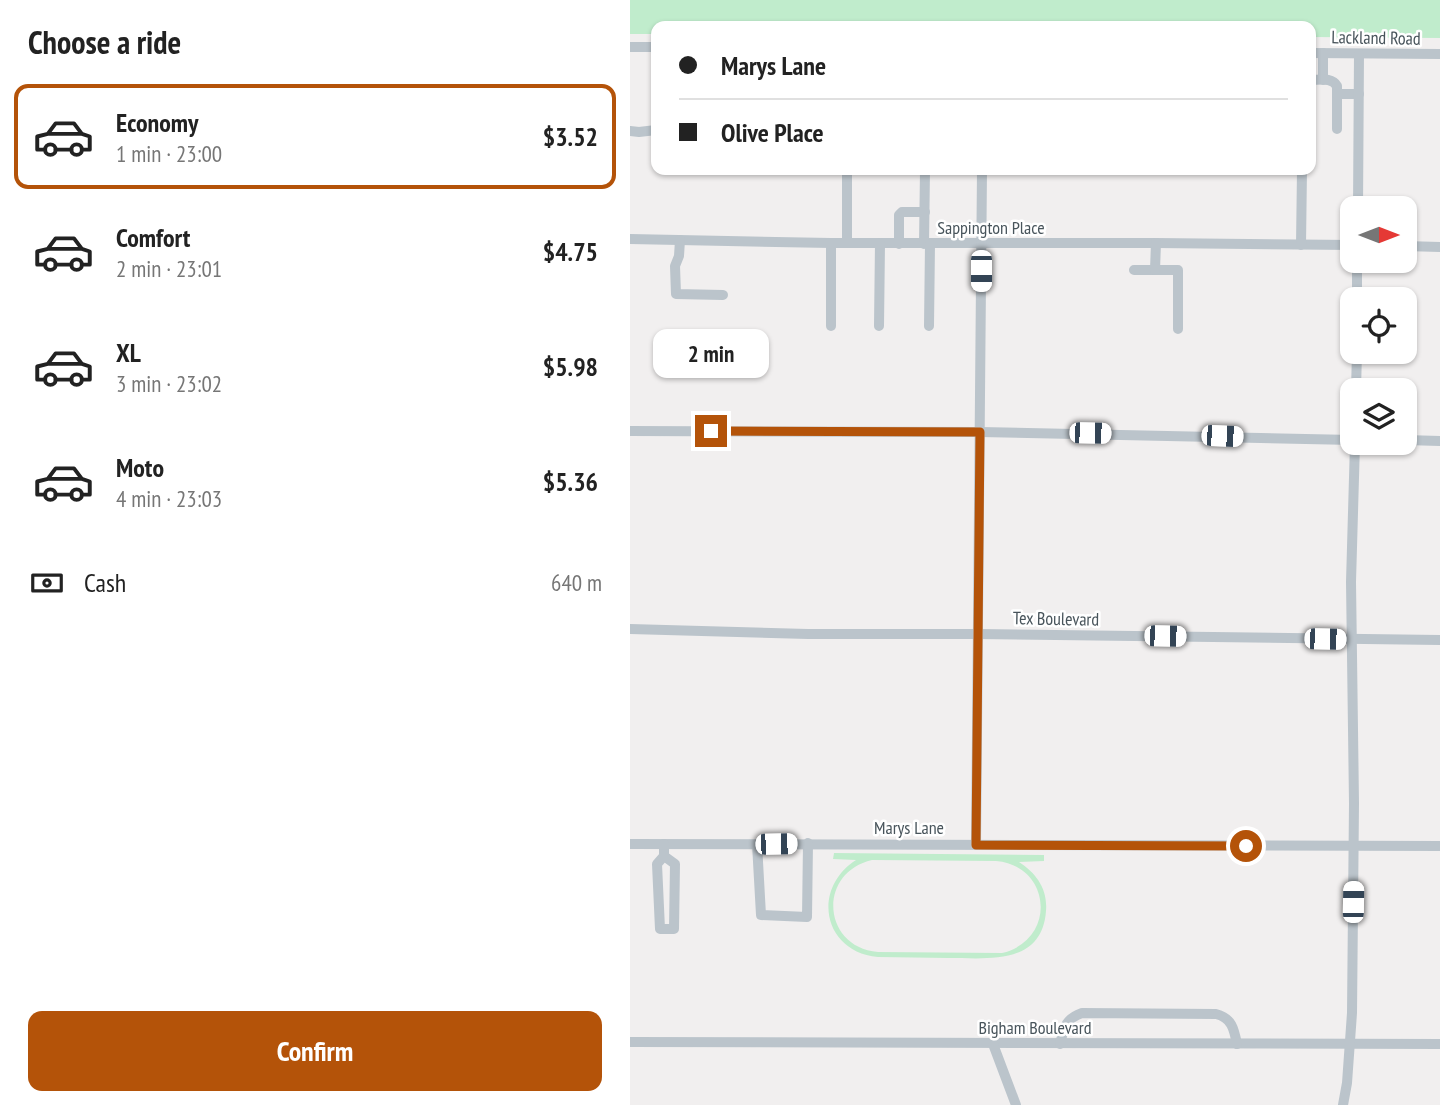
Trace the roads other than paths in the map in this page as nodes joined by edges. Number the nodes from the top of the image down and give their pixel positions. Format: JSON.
{"nodes":[{"id":1,"x":630,"y":47,"type":"edge"},
{"id":2,"x":651,"y":47,"type":"edge"},
{"id":3,"x":1316,"y":53,"type":"edge"},
{"id":4,"x":1323,"y":53,"type":"junction"},
{"id":5,"x":1359,"y":54,"type":"junction"},
{"id":6,"x":1440,"y":54,"type":"edge"},
{"id":7,"x":1316,"y":80,"type":"edge"},
{"id":8,"x":1323,"y":80,"type":"junction"},
{"id":9,"x":1337,"y":94,"type":"junction"},
{"id":10,"x":1359,"y":94,"type":"junction"},
{"id":11,"x":1337,"y":129,"type":"dead end"},
{"id":12,"x":630,"y":131,"type":"edge"},
{"id":13,"x":651,"y":131,"type":"edge"},
{"id":14,"x":847,"y":175,"type":"edge"},
{"id":15,"x":926,"y":175,"type":"edge"},
{"id":16,"x":982,"y":175,"type":"edge"},
{"id":17,"x":1302,"y":175,"type":"edge"},
{"id":18,"x":1358,"y":196,"type":"edge"},
{"id":19,"x":925,"y":212,"type":"junction"},
{"id":20,"x":630,"y":239,"type":"edge"},
{"id":21,"x":680,"y":240,"type":"junction"},
{"id":22,"x":831,"y":243,"type":"junction"},
{"id":23,"x":847,"y":243,"type":"junction"},
{"id":24,"x":880,"y":243,"type":"junction"},
{"id":25,"x":1156,"y":243,"type":"junction"},
{"id":26,"x":899,"y":244,"type":"junction"},
{"id":27,"x":927,"y":244,"type":"junction"},
{"id":28,"x":982,"y":244,"type":"junction"},
{"id":29,"x":1301,"y":245,"type":"junction"},
{"id":30,"x":1340,"y":245,"type":"edge"},
{"id":31,"x":1418,"y":246,"type":"edge"},
{"id":32,"x":1440,"y":247,"type":"edge"},
{"id":33,"x":1133,"y":270,"type":"dead end"},
{"id":34,"x":1155,"y":270,"type":"junction"},
{"id":35,"x":723,"y":295,"type":"dead end"},
{"id":36,"x":831,"y":326,"type":"dead end"},
{"id":37,"x":879,"y":326,"type":"dead end"},
{"id":38,"x":929,"y":326,"type":"dead end"},
{"id":39,"x":1178,"y":329,"type":"dead end"},
{"id":40,"x":630,"y":431,"type":"edge"},
{"id":41,"x":980,"y":432,"type":"junction"},
{"id":42,"x":1417,"y":440,"type":"edge"},
{"id":43,"x":1440,"y":440,"type":"edge"},
{"id":44,"x":1340,"y":441,"type":"edge"},
{"id":45,"x":1354,"y":455,"type":"edge"},
{"id":46,"x":630,"y":629,"type":"edge"},
{"id":47,"x":978,"y":634,"type":"junction"},
{"id":48,"x":1352,"y":639,"type":"junction"},
{"id":49,"x":1440,"y":639,"type":"edge"},
{"id":50,"x":808,"y":843,"type":"junction"},
{"id":51,"x":630,"y":844,"type":"edge"},
{"id":52,"x":664,"y":844,"type":"junction"},
{"id":53,"x":757,"y":844,"type":"junction"},
{"id":54,"x":976,"y":845,"type":"junction"},
{"id":55,"x":1354,"y":846,"type":"junction"},
{"id":56,"x":1440,"y":846,"type":"edge"},
{"id":57,"x":664,"y":856,"type":"junction"},
{"id":58,"x":630,"y":1042,"type":"edge"},
{"id":59,"x":993,"y":1044,"type":"junction"},
{"id":60,"x":1060,"y":1044,"type":"junction"},
{"id":61,"x":1237,"y":1044,"type":"junction"},
{"id":62,"x":1349,"y":1044,"type":"junction"},
{"id":63,"x":1440,"y":1044,"type":"edge"},
{"id":64,"x":1016,"y":1105,"type":"edge"},
{"id":65,"x":1343,"y":1105,"type":"edge"}],
"edges":[{"from":1,"to":2,"type":"street"},
{"from":3,"to":4,"type":"street","name":"Lackland Road"},
{"from":4,"to":5,"type":"street","name":"Lackland Road"},
{"from":4,"to":8,"type":"street"},
{"from":5,"to":6,"type":"street","name":"Lackland Road"},
{"from":5,"to":10,"type":"street"},
{"from":7,"to":8,"type":"street"},
{"from":8,"to":9,"type":"street"},
{"from":9,"to":10,"type":"street"},
{"from":9,"to":11,"type":"street"},
{"from":10,"to":18,"type":"street"},
{"from":12,"to":13,"type":"street"},
{"from":14,"to":23,"type":"street"},
{"from":15,"to":19,"type":"street"},
{"from":16,"to":28,"type":"street"},
{"from":17,"to":29,"type":"street"},
{"from":19,"to":26,"type":"street"},
{"from":19,"to":27,"type":"street"},
{"from":20,"to":21,"type":"street","name":"Sappington Place"},
{"from":21,"to":22,"type":"street","name":"Sappington Place"},
{"from":21,"to":35,"type":"street"},
{"from":22,"to":23,"type":"street","name":"Sappington Place"},
{"from":22,"to":36,"type":"street"},
{"from":23,"to":24,"type":"street","name":"Sappington Place"},
{"from":24,"to":26,"type":"street","name":"Sappington Place"},
{"from":24,"to":37,"type":"street"},
{"from":25,"to":28,"type":"street","name":"Sappington Place"},
{"from":25,"to":29,"type":"street","name":"Sappington Place"},
{"from":25,"to":34,"type":"street"},
{"from":26,"to":27,"type":"street","name":"Sappington Place"},
{"from":27,"to":28,"type":"street","name":"Sappington Place"},
{"from":27,"to":38,"type":"street"},
{"from":28,"to":41,"type":"street"},
{"from":29,"to":30,"type":"street","name":"Sappington Place"},
{"from":31,"to":32,"type":"street"},
{"from":33,"to":34,"type":"street"},
{"from":34,"to":39,"type":"street"},
{"from":40,"to":41,"type":"street"},
{"from":41,"to":44,"type":"street"},
{"from":41,"to":47,"type":"street"},
{"from":42,"to":43,"type":"street"},
{"from":45,"to":48,"type":"street"},
{"from":46,"to":47,"type":"street","name":"Tex Boulevard"},
{"from":47,"to":48,"type":"street","name":"Tex Boulevard"},
{"from":47,"to":54,"type":"street"},
{"from":48,"to":49,"type":"street","name":"Tex Boulevard"},
{"from":48,"to":55,"type":"street"},
{"from":50,"to":53,"type":"street","name":"Marys Lane"},
{"from":50,"to":53,"type":"street"},
{"from":50,"to":54,"type":"street","name":"Marys Lane"},
{"from":51,"to":52,"type":"street","name":"Marys Lane"},
{"from":52,"to":53,"type":"street","name":"Marys Lane"},
{"from":52,"to":57,"type":"street"},
{"from":54,"to":55,"type":"street","name":"Marys Lane"},
{"from":55,"to":56,"type":"street","name":"Marys Lane"},
{"from":55,"to":62,"type":"street"},
{"from":57,"to":57,"type":"street"},
{"from":58,"to":59,"type":"street","name":"Bigham Boulevard"},
{"from":59,"to":60,"type":"street","name":"Bigham Boulevard"},
{"from":59,"to":64,"type":"street"},
{"from":60,"to":61,"type":"street","name":"Bigham Boulevard"},
{"from":60,"to":61,"type":"street"},
{"from":61,"to":62,"type":"street","name":"Bigham Boulevard"},
{"from":62,"to":63,"type":"street","name":"Bigham Boulevard"},
{"from":62,"to":65,"type":"street"}]}
